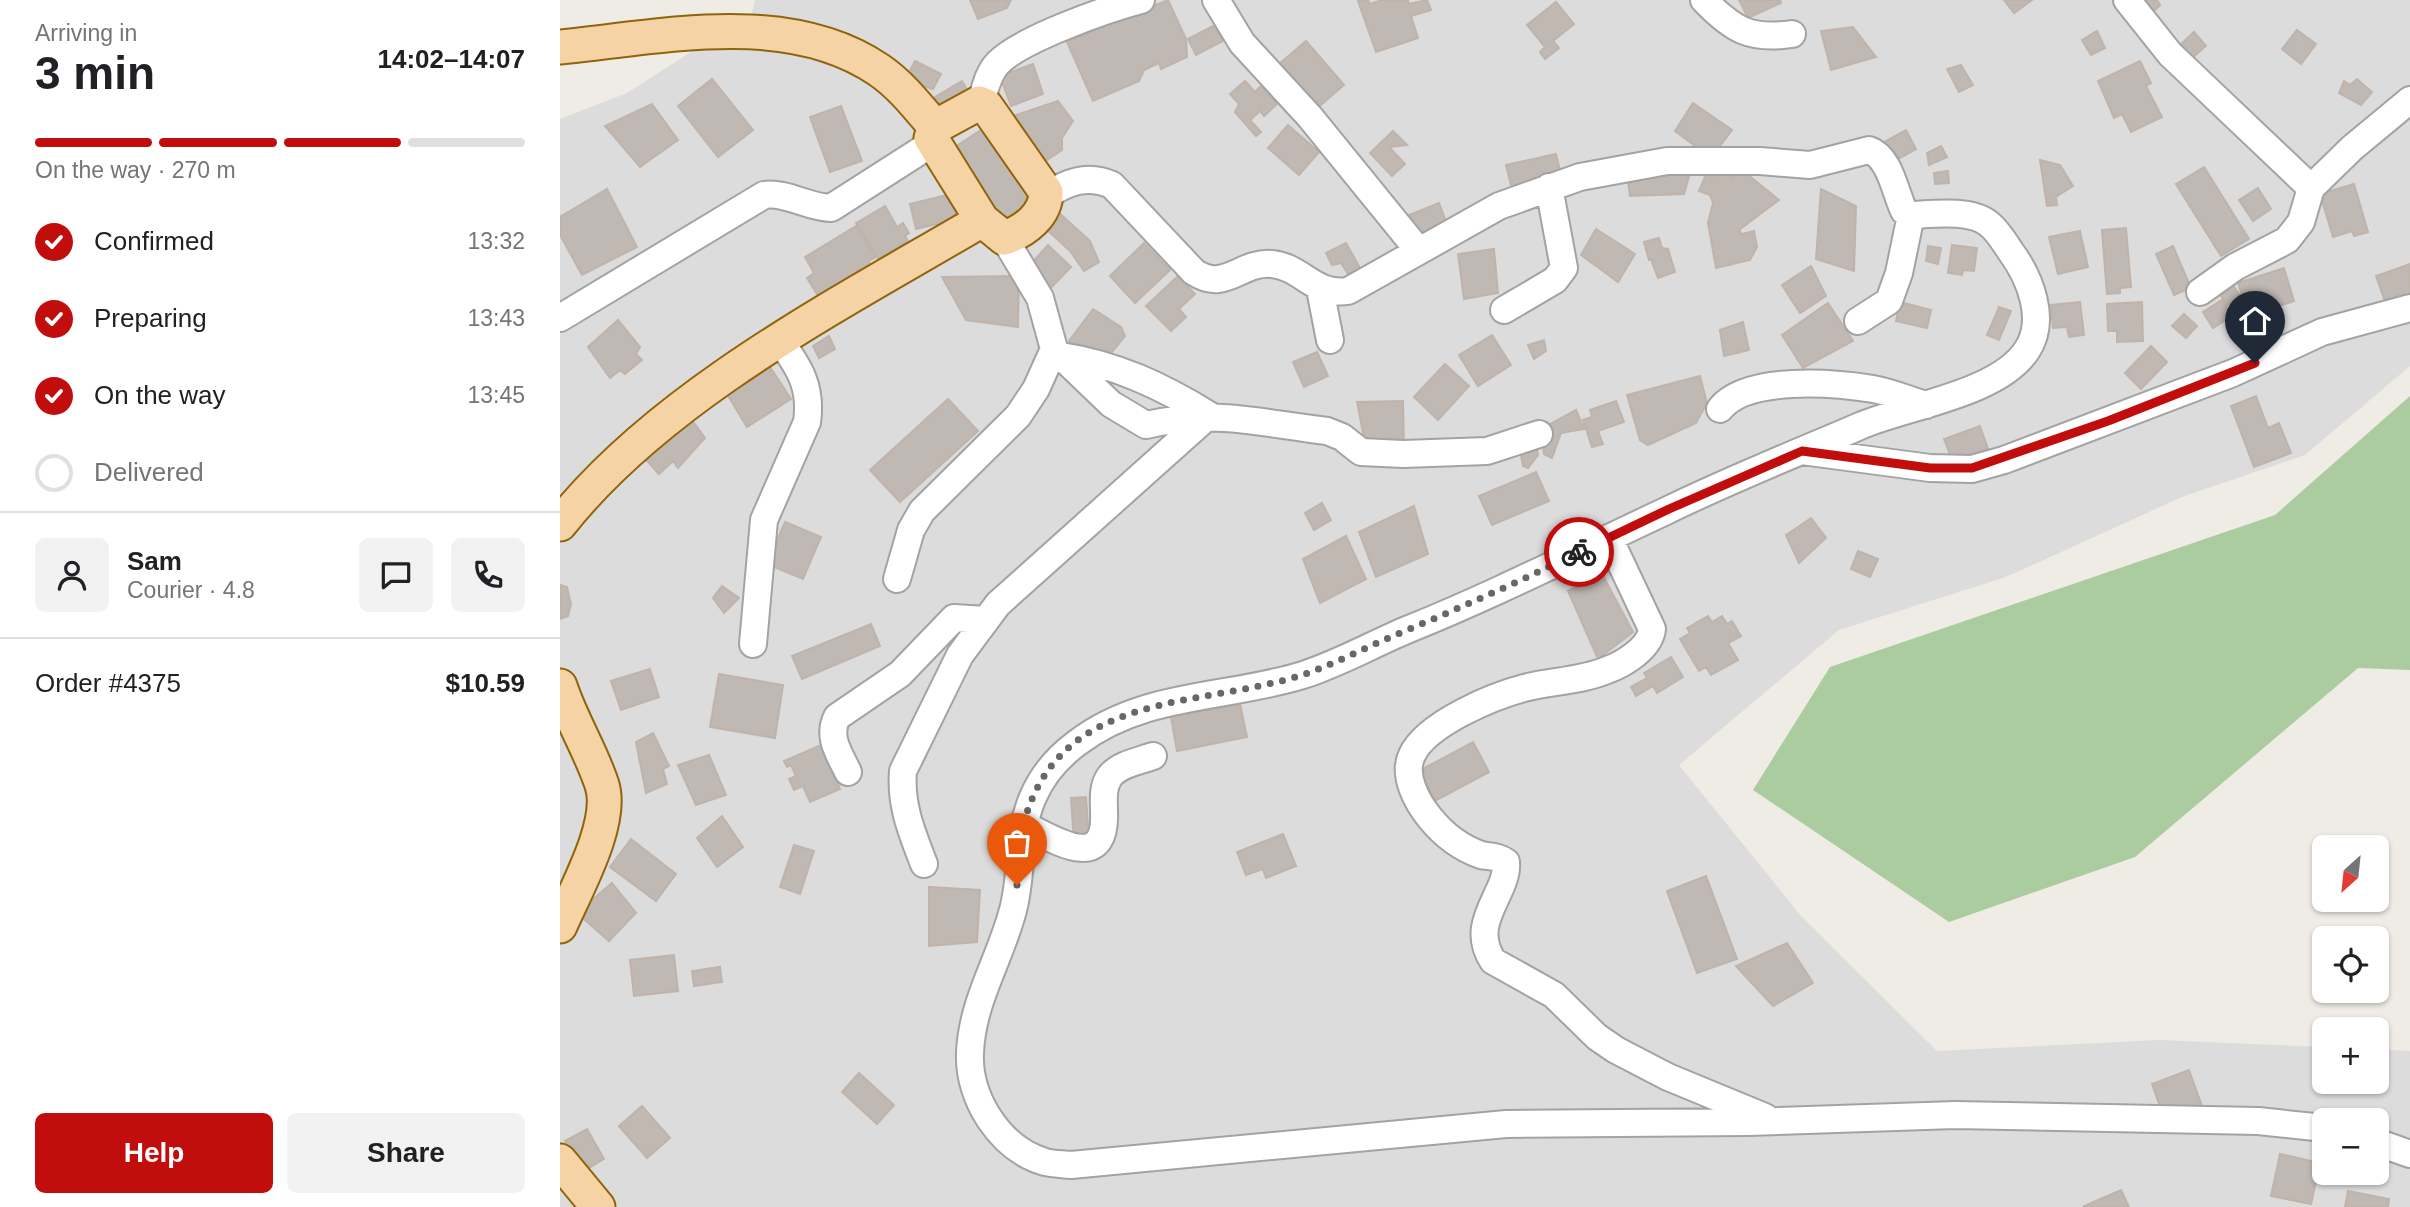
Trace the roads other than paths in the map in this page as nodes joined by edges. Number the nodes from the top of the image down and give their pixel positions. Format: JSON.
{"nodes":[{"id":1,"x":1141,"y":0,"type":"edge"},
{"id":2,"x":1216,"y":0,"type":"edge"},
{"id":3,"x":1704,"y":0,"type":"edge"},
{"id":4,"x":2127,"y":0,"type":"edge"},
{"id":5,"x":1792,"y":34,"type":"dead end"},
{"id":6,"x":560,"y":47,"type":"edge"},
{"id":7,"x":2410,"y":100,"type":"edge"},
{"id":8,"x":981,"y":102,"type":"junction"},
{"id":9,"x":934,"y":135,"type":"junction"},
{"id":10,"x":1549,"y":187,"type":"junction"},
{"id":11,"x":2311,"y":188,"type":"junction"},
{"id":12,"x":1046,"y":196,"type":"junction"},
{"id":13,"x":1911,"y":215,"type":"junction"},
{"id":14,"x":993,"y":229,"type":"junction"},
{"id":15,"x":1418,"y":250,"type":"junction"},
{"id":16,"x":1321,"y":289,"type":"junction"},
{"id":17,"x":2200,"y":292,"type":"dead end"},
{"id":18,"x":2410,"y":308,"type":"edge"},
{"id":19,"x":1504,"y":310,"type":"dead end"},
{"id":20,"x":560,"y":318,"type":"edge"},
{"id":21,"x":1858,"y":321,"type":"dead end"},
{"id":22,"x":1330,"y":340,"type":"dead end"},
{"id":23,"x":780,"y":341,"type":"junction"},
{"id":24,"x":1057,"y":353,"type":"junction"},
{"id":25,"x":1926,"y":405,"type":"junction"},
{"id":26,"x":1720,"y":409,"type":"dead end"},
{"id":27,"x":1209,"y":415,"type":"junction"},
{"id":28,"x":1539,"y":434,"type":"dead end"},
{"id":29,"x":1802,"y":451,"type":"junction"},
{"id":30,"x":560,"y":524,"type":"edge"},
{"id":31,"x":1609,"y":538,"type":"junction"},
{"id":32,"x":897,"y":579,"type":"dead end"},
{"id":33,"x":986,"y":620,"type":"junction"},
{"id":34,"x":753,"y":643,"type":"dead end"},
{"id":35,"x":560,"y":686,"type":"edge"},
{"id":36,"x":1153,"y":756,"type":"dead end"},
{"id":37,"x":848,"y":772,"type":"dead end"},
{"id":38,"x":1023,"y":824,"type":"junction"},
{"id":39,"x":924,"y":864,"type":"dead end"},
{"id":40,"x":560,"y":926,"type":"edge"},
{"id":41,"x":1774,"y":1121,"type":"junction"},
{"id":42,"x":2312,"y":1127,"type":"edge"},
{"id":43,"x":2389,"y":1147,"type":"edge"},
{"id":44,"x":2410,"y":1154,"type":"edge"},
{"id":45,"x":560,"y":1161,"type":"edge"},
{"id":46,"x":598,"y":1207,"type":"edge"}],
"edges":[{"from":1,"to":8,"type":"street"},
{"from":2,"to":15,"type":"street"},
{"from":3,"to":5,"type":"street"},
{"from":4,"to":11,"type":"street"},
{"from":6,"to":9,"type":"main road"},
{"from":7,"to":11,"type":"street"},
{"from":8,"to":9,"type":"main road"},
{"from":8,"to":12,"type":"main road"},
{"from":9,"to":14,"type":"main road"},
{"from":9,"to":20,"type":"street"},
{"from":10,"to":13,"type":"street"},
{"from":10,"to":15,"type":"street"},
{"from":10,"to":19,"type":"street"},
{"from":11,"to":17,"type":"street"},
{"from":12,"to":14,"type":"main road"},
{"from":12,"to":16,"type":"street"},
{"from":13,"to":21,"type":"street"},
{"from":13,"to":25,"type":"street"},
{"from":14,"to":23,"type":"main road"},
{"from":14,"to":24,"type":"street"},
{"from":15,"to":16,"type":"street"},
{"from":16,"to":22,"type":"street"},
{"from":18,"to":29,"type":"street"},
{"from":23,"to":30,"type":"main road"},
{"from":23,"to":34,"type":"street"},
{"from":24,"to":27,"type":"street"},
{"from":24,"to":27,"type":"street"},
{"from":24,"to":32,"type":"street"},
{"from":25,"to":26,"type":"street"},
{"from":25,"to":29,"type":"street"},
{"from":27,"to":28,"type":"street"},
{"from":27,"to":33,"type":"street"},
{"from":29,"to":31,"type":"street"},
{"from":31,"to":38,"type":"street"},
{"from":31,"to":41,"type":"street"},
{"from":33,"to":37,"type":"street"},
{"from":33,"to":39,"type":"street"},
{"from":35,"to":40,"type":"main road"},
{"from":36,"to":38,"type":"street"},
{"from":38,"to":41,"type":"street"},
{"from":41,"to":42,"type":"street"},
{"from":43,"to":44,"type":"street"},
{"from":45,"to":46,"type":"main road"}]}
